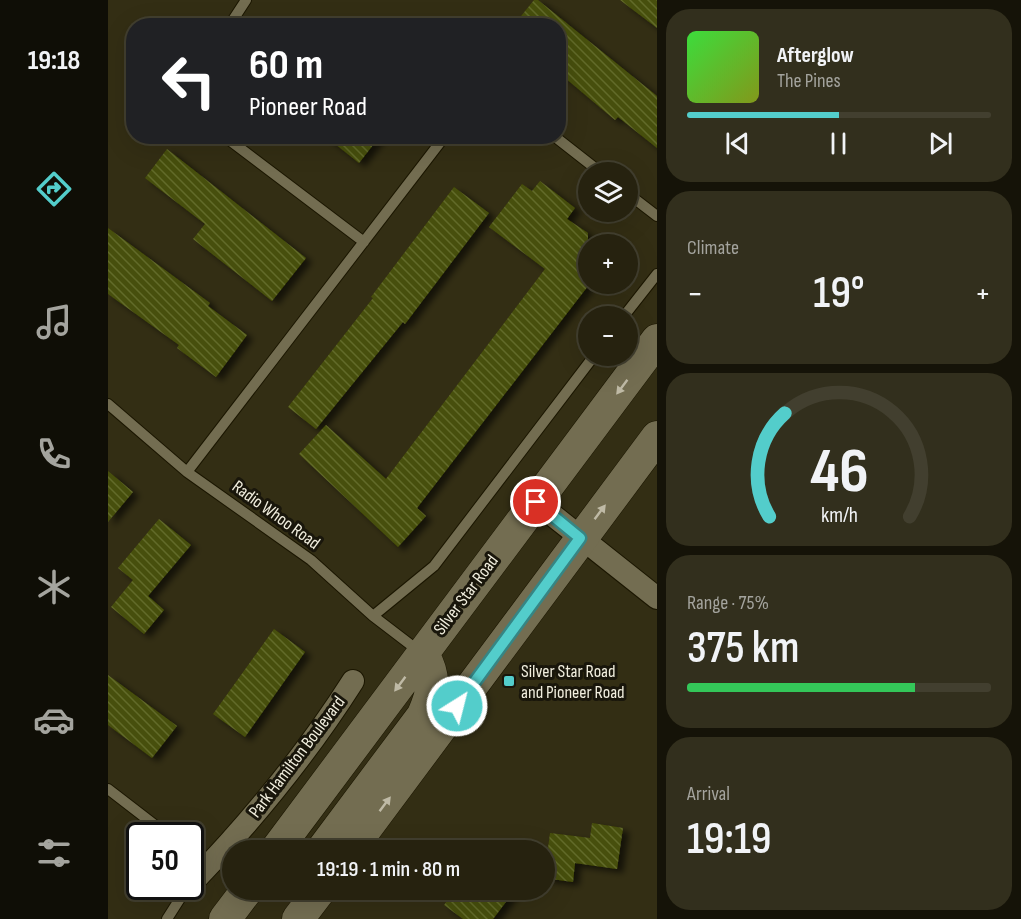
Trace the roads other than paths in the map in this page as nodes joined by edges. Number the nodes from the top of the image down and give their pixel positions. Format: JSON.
{"nodes":[{"id":1,"x":246,"y":0,"type":"edge"},
{"id":2,"x":234,"y":18,"type":"edge"},
{"id":3,"x":235,"y":144,"type":"edge"},
{"id":4,"x":439,"y":144,"type":"edge"},
{"id":5,"x":564,"y":144,"type":"edge"},
{"id":6,"x":587,"y":162,"type":"edge"},
{"id":7,"x":638,"y":202,"type":"edge"},
{"id":8,"x":657,"y":216,"type":"edge"},
{"id":9,"x":364,"y":242,"type":"junction"},
{"id":10,"x":657,"y":274,"type":"edge"},
{"id":11,"x":632,"y":306,"type":"edge"},
{"id":12,"x":657,"y":340,"type":"edge"},
{"id":13,"x":586,"y":366,"type":"edge"},
{"id":14,"x":108,"y":404,"type":"edge"},
{"id":15,"x":657,"y":437,"type":"edge"},
{"id":16,"x":187,"y":471,"type":"junction"},
{"id":17,"x":536,"y":502,"type":"junction"},
{"id":18,"x":580,"y":538,"type":"junction"},
{"id":19,"x":657,"y":598,"type":"edge"},
{"id":20,"x":373,"y":616,"type":"junction"},
{"id":21,"x":423,"y":654,"type":"junction"},
{"id":22,"x":354,"y":681,"type":"dead end"},
{"id":23,"x":108,"y":789,"type":"edge"},
{"id":24,"x":152,"y":822,"type":"edge"},
{"id":25,"x":284,"y":840,"type":"edge"},
{"id":26,"x":329,"y":840,"type":"edge"},
{"id":27,"x":357,"y":840,"type":"edge"},
{"id":28,"x":204,"y":869,"type":"edge"},
{"id":29,"x":179,"y":900,"type":"edge"},
{"id":30,"x":239,"y":900,"type":"edge"},
{"id":31,"x":294,"y":900,"type":"edge"},
{"id":32,"x":313,"y":900,"type":"edge"},
{"id":33,"x":167,"y":919,"type":"edge"},
{"id":34,"x":225,"y":919,"type":"edge"},
{"id":35,"x":286,"y":919,"type":"edge"},
{"id":36,"x":298,"y":919,"type":"edge"}],
"edges":[{"from":1,"to":2,"type":"lane"},
{"from":3,"to":9,"type":"lane"},
{"from":4,"to":9,"type":"lane"},
{"from":5,"to":6,"type":"lane"},
{"from":7,"to":8,"type":"lane"},
{"from":9,"to":16,"type":"lane"},
{"from":10,"to":11,"type":"lane"},
{"from":12,"to":17,"type":"main road","name":"Silver Star Road","one_way":true},
{"from":13,"to":20,"type":"lane"},
{"from":14,"to":16,"type":"lane","name":"Radio Whoo Road"},
{"from":18,"to":15,"type":"main road","one_way":true},
{"from":16,"to":20,"type":"lane","name":"Radio Whoo Road"},
{"from":17,"to":18,"type":"street"},
{"from":17,"to":21,"type":"main road","name":"Silver Star Road"},
{"from":18,"to":19,"type":"street"},
{"from":27,"to":18,"type":"main road","one_way":true},
{"from":20,"to":21,"type":"lane","name":"Radio Whoo Road"},
{"from":21,"to":25,"type":"main road","name":"Silver Star Road","one_way":true},
{"from":21,"to":26,"type":"main road"},
{"from":22,"to":28,"type":"street","name":"Park Hamilton Boulevard"},
{"from":23,"to":24,"type":"lane"},
{"from":29,"to":33,"type":"lane","name":"Park Hamilton Boulevard"},
{"from":30,"to":34,"type":"main road"},
{"from":31,"to":35,"type":"main road"},
{"from":32,"to":36,"type":"main road"}]}
